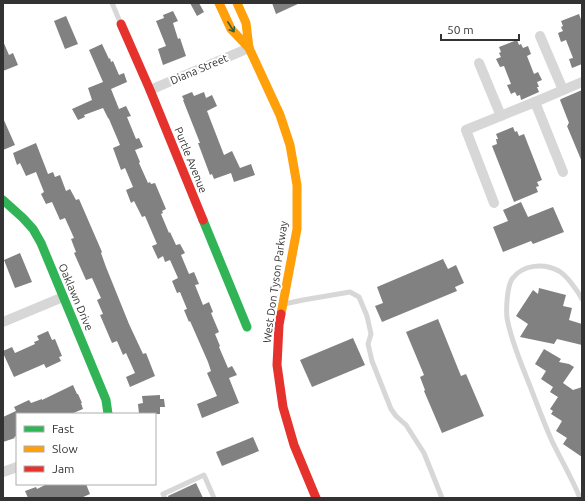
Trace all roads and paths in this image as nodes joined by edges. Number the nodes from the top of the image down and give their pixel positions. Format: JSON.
{"nodes":[{"id":1,"x":112,"y":3,"type":"edge"},
{"id":2,"x":219,"y":3,"type":"edge"},
{"id":3,"x":236,"y":3,"type":"edge"},
{"id":4,"x":121,"y":24,"type":"joint"},
{"id":5,"x":540,"y":36,"type":"dead end"},
{"id":6,"x":249,"y":48,"type":"junction"},
{"id":7,"x":479,"y":63,"type":"dead end"},
{"id":8,"x":582,"y":82,"type":"edge"},
{"id":9,"x":150,"y":90,"type":"junction"},
{"id":10,"x":563,"y":90,"type":"junction"},
{"id":11,"x":535,"y":102,"type":"junction"},
{"id":12,"x":501,"y":116,"type":"junction"},
{"id":13,"x":563,"y":172,"type":"dead end"},
{"id":14,"x":3,"y":200,"type":"edge"},
{"id":15,"x":494,"y":203,"type":"dead end"},
{"id":16,"x":63,"y":297,"type":"junction"},
{"id":17,"x":582,"y":299,"type":"edge"},
{"id":18,"x":283,"y":304,"type":"junction"},
{"id":19,"x":3,"y":322,"type":"edge"},
{"id":20,"x":247,"y":327,"type":"dead end"},
{"id":21,"x":108,"y":413,"type":"edge"},
{"id":22,"x":16,"y":466,"type":"edge"},
{"id":23,"x":3,"y":472,"type":"edge"},
{"id":24,"x":165,"y":498,"type":"edge"},
{"id":25,"x":214,"y":498,"type":"edge"},
{"id":26,"x":316,"y":498,"type":"edge"},
{"id":27,"x":442,"y":498,"type":"edge"},
{"id":28,"x":580,"y":498,"type":"edge"}],
"edges":[{"from":1,"to":4,"type":"lane","name":"Purtle Avenue"},
{"from":2,"to":6,"type":"street","name":"West Don Tyson Parkway","one_way":true},
{"from":3,"to":6,"type":"street","name":"West Don Tyson Parkway"},
{"from":4,"to":9,"type":"street","name":"Purtle Avenue"},
{"from":5,"to":10,"type":"street"},
{"from":6,"to":9,"type":"street","name":"Diana Street"},
{"from":6,"to":18,"type":"street","name":"West Don Tyson Parkway"},
{"from":7,"to":12,"type":"street"},
{"from":8,"to":10,"type":"street"},
{"from":9,"to":20,"type":"street","name":"Purtle Avenue"},
{"from":10,"to":11,"type":"street"},
{"from":11,"to":12,"type":"street"},
{"from":11,"to":13,"type":"street"},
{"from":12,"to":15,"type":"street"},
{"from":14,"to":16,"type":"street","name":"Oaklawn Drive"},
{"from":16,"to":19,"type":"street"},
{"from":16,"to":21,"type":"street","name":"Oaklawn Drive"},
{"from":17,"to":28,"type":"lane"},
{"from":18,"to":26,"type":"street","name":"West Don Tyson Parkway"},
{"from":18,"to":27,"type":"lane"},
{"from":22,"to":23,"type":"street"},
{"from":24,"to":25,"type":"lane"}]}
